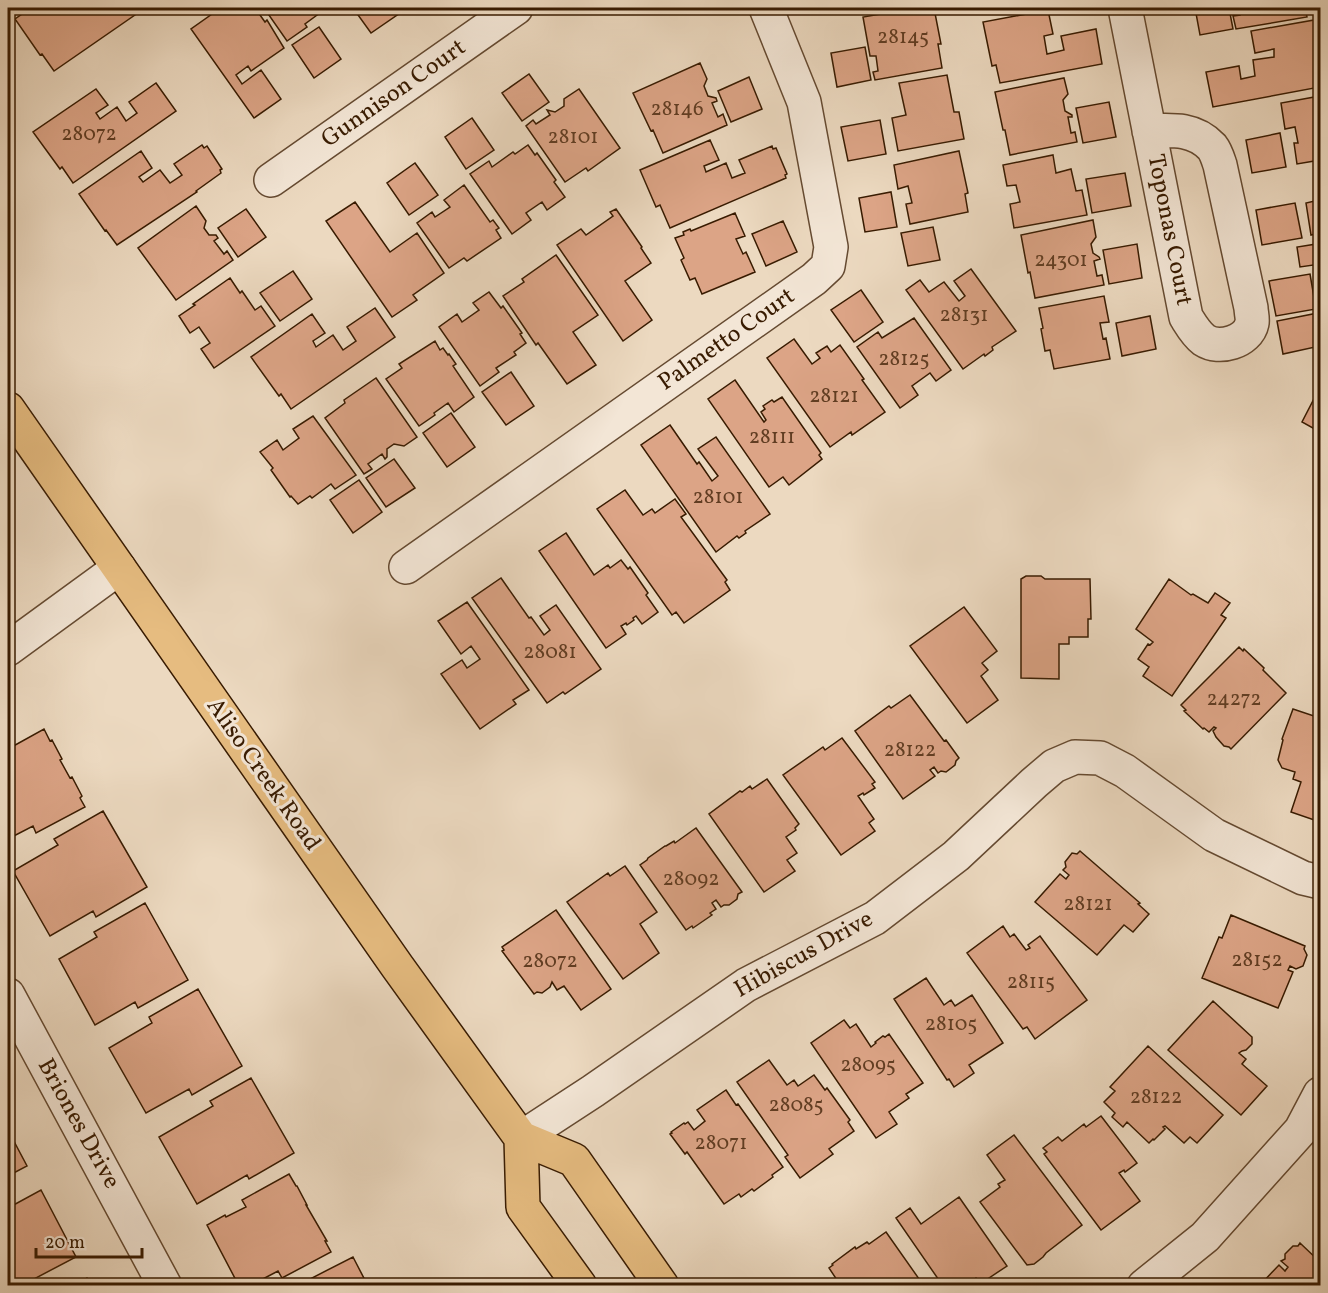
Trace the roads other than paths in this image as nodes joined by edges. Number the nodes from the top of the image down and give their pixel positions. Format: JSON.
{"nodes":[{"id":1,"x":516,"y":8,"type":"edge"},
{"id":2,"x":766,"y":8,"type":"edge"},
{"id":3,"x":1125,"y":8,"type":"edge"},
{"id":4,"x":1149,"y":131,"type":"junction"},
{"id":5,"x":271,"y":180,"type":"dead end"},
{"id":6,"x":8,"y":409,"type":"edge"},
{"id":7,"x":406,"y":567,"type":"dead end"},
{"id":8,"x":119,"y":568,"type":"junction"},
{"id":9,"x":8,"y":649,"type":"edge"},
{"id":10,"x":1320,"y":882,"type":"edge"},
{"id":11,"x":8,"y":995,"type":"edge"},
{"id":12,"x":1320,"y":1094,"type":"edge"},
{"id":13,"x":521,"y":1138,"type":"junction"},
{"id":14,"x":165,"y":1286,"type":"edge"},
{"id":15,"x":580,"y":1286,"type":"edge"},
{"id":16,"x":662,"y":1286,"type":"edge"},
{"id":17,"x":1143,"y":1286,"type":"edge"}],
"edges":[{"from":1,"to":5,"type":"street","name":"Gunnison Court"},
{"from":2,"to":7,"type":"street","name":"Palmetto Court"},
{"from":3,"to":4,"type":"street","name":"Toponas Court"},
{"from":4,"to":4,"type":"street","name":"Toponas Court"},
{"from":6,"to":8,"type":"main road","name":"Aliso Creek Road"},
{"from":8,"to":9,"type":"street"},
{"from":8,"to":13,"type":"main road","name":"Aliso Creek Road"},
{"from":10,"to":13,"type":"street","name":"Hibiscus Drive"},
{"from":11,"to":14,"type":"street","name":"Briones Drive"},
{"from":12,"to":17,"type":"street"},
{"from":13,"to":15,"type":"main road"},
{"from":13,"to":16,"type":"main road"}]}
